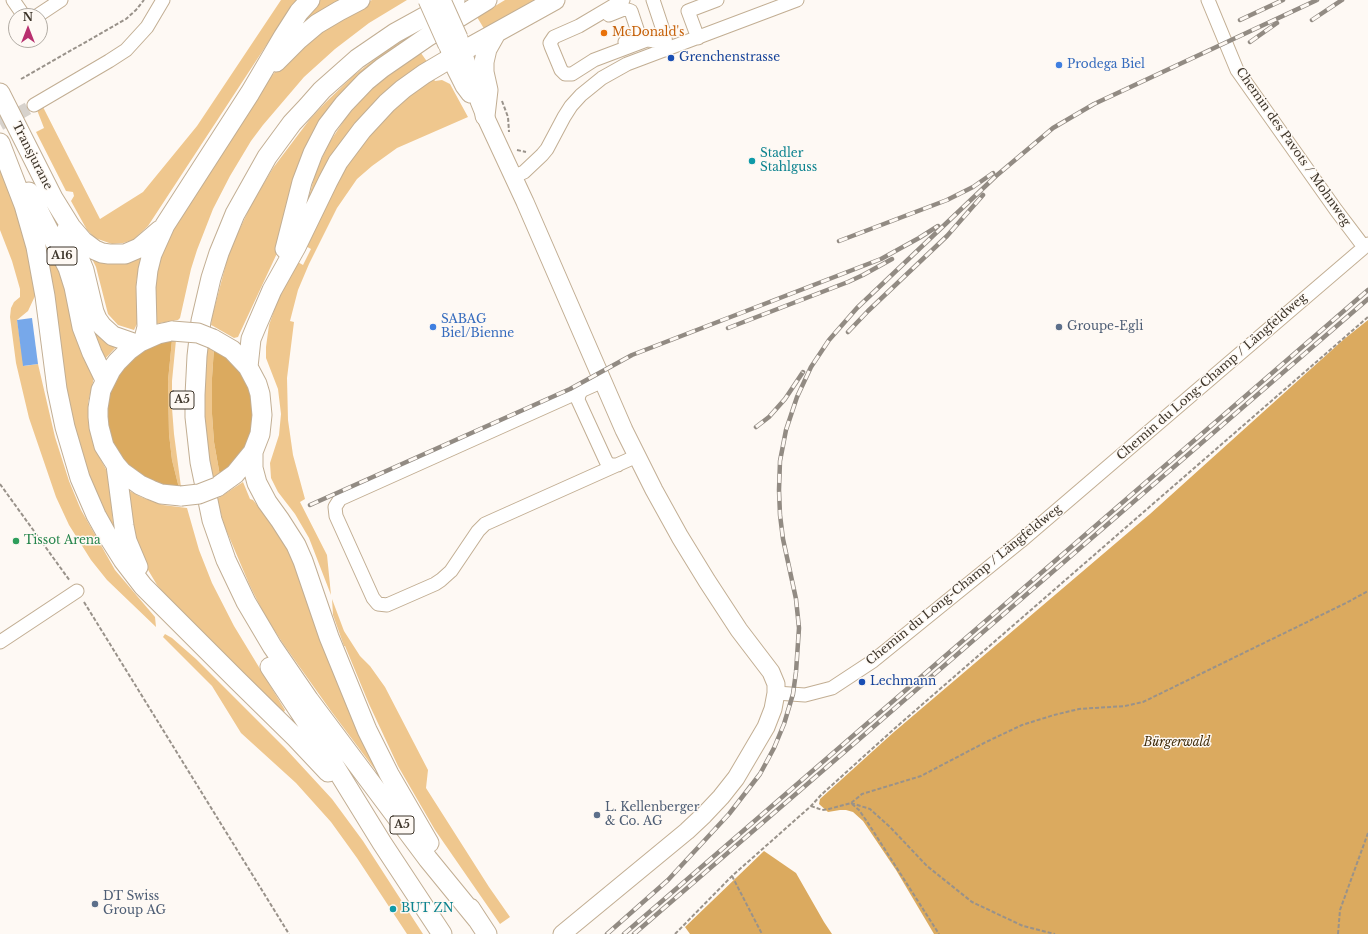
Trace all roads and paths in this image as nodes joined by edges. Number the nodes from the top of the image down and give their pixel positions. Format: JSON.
{"nodes":[{"id":1,"x":61,"y":0,"type":"edge"},
{"id":2,"x":144,"y":0,"type":"edge"},
{"id":3,"x":163,"y":0,"type":"edge"},
{"id":4,"x":310,"y":0,"type":"edge"},
{"id":5,"x":360,"y":0,"type":"edge"},
{"id":6,"x":427,"y":0,"type":"edge"},
{"id":7,"x":442,"y":0,"type":"edge"},
{"id":8,"x":455,"y":0,"type":"edge"},
{"id":9,"x":487,"y":0,"type":"edge"},
{"id":10,"x":555,"y":0,"type":"edge"},
{"id":11,"x":653,"y":0,"type":"edge"},
{"id":12,"x":717,"y":0,"type":"edge"},
{"id":13,"x":797,"y":0,"type":"edge"},
{"id":14,"x":1208,"y":0,"type":"edge"},
{"id":15,"x":626,"y":5,"type":"edge"},
{"id":16,"x":48,"y":9,"type":"edge"},
{"id":17,"x":496,"y":32,"type":"junction"},
{"id":18,"x":698,"y":38,"type":"junction"},
{"id":19,"x":455,"y":48,"type":"junction"},
{"id":20,"x":666,"y":50,"type":"junction"},
{"id":21,"x":594,"y":60,"type":"junction"},
{"id":22,"x":21,"y":79,"type":"dead end"},
{"id":23,"x":0,"y":93,"type":"edge"},
{"id":24,"x":250,"y":93,"type":"junction"},
{"id":25,"x":34,"y":105,"type":"tunnel mouth"},
{"id":26,"x":485,"y":116,"type":"junction"},
{"id":27,"x":0,"y":142,"type":"edge"},
{"id":28,"x":513,"y":177,"type":"junction"},
{"id":29,"x":54,"y":198,"type":"junction"},
{"id":30,"x":165,"y":225,"type":"junction"},
{"id":31,"x":1366,"y":246,"type":"edge"},
{"id":32,"x":272,"y":290,"type":"junction"},
{"id":33,"x":1368,"y":317,"type":"edge"},
{"id":34,"x":140,"y":342,"type":"junction"},
{"id":35,"x":248,"y":368,"type":"junction"},
{"id":36,"x":105,"y":380,"type":"junction"},
{"id":37,"x":604,"y":381,"type":"junction"},
{"id":38,"x":582,"y":390,"type":"junction"},
{"id":39,"x":253,"y":452,"type":"junction"},
{"id":40,"x":637,"y":456,"type":"junction"},
{"id":41,"x":116,"y":465,"type":"junction"},
{"id":42,"x":618,"y":465,"type":"junction"},
{"id":43,"x":0,"y":484,"type":"edge"},
{"id":44,"x":77,"y":591,"type":"junction"},
{"id":45,"x":1368,"y":591,"type":"edge"},
{"id":46,"x":170,"y":614,"type":"junction"},
{"id":47,"x":0,"y":642,"type":"edge"},
{"id":48,"x":776,"y":693,"type":"junction"},
{"id":49,"x":851,"y":803,"type":"junction"},
{"id":50,"x":811,"y":806,"type":"junction"},
{"id":51,"x":1368,"y":833,"type":"edge"},
{"id":52,"x":382,"y":843,"type":"junction"},
{"id":53,"x":732,"y":876,"type":"junction"},
{"id":54,"x":482,"y":926,"type":"edge"},
{"id":55,"x":289,"y":934,"type":"edge"},
{"id":56,"x":442,"y":934,"type":"edge"},
{"id":57,"x":562,"y":934,"type":"edge"},
{"id":58,"x":675,"y":934,"type":"edge"},
{"id":59,"x":762,"y":934,"type":"edge"},
{"id":60,"x":939,"y":934,"type":"edge"},
{"id":61,"x":1055,"y":934,"type":"edge"},
{"id":62,"x":1338,"y":934,"type":"edge"}],
"edges":[{"from":1,"to":16,"type":"street"},
{"from":2,"to":22,"type":"path"},
{"from":3,"to":25,"type":"street"},
{"from":4,"to":24,"type":"highway"},
{"from":5,"to":24,"type":"highway"},
{"from":6,"to":19,"type":"main road","bridge":true},
{"from":6,"to":52,"type":"highway","number":"A5"},
{"from":7,"to":19,"type":"main road","bridge":true},
{"from":8,"to":54,"type":"highway","number":"A5"},
{"from":9,"to":32,"type":"highway"},
{"from":10,"to":17,"type":"highway"},
{"from":11,"to":20,"type":"street"},
{"from":12,"to":18,"type":"street"},
{"from":13,"to":18,"type":"street"},
{"from":14,"to":31,"type":"street","name":"Chemin des Pavots / Mohnweg"},
{"from":15,"to":21,"type":"street"},
{"from":15,"to":21,"type":"street"},
{"from":17,"to":19,"type":"highway"},
{"from":17,"to":26,"type":"highway"},
{"from":18,"to":20,"type":"street"},
{"from":19,"to":26,"type":"main road"},
{"from":19,"to":32,"type":"highway"},
{"from":20,"to":21,"type":"street"},
{"from":20,"to":28,"type":"street"},
{"from":23,"to":29,"type":"highway","name":"Transjurane","number":"A16"},
{"from":24,"to":30,"type":"highway"},
{"from":26,"to":28,"type":"main road"},
{"from":27,"to":36,"type":"highway","number":"A16"},
{"from":27,"to":46,"type":"highway"},
{"from":28,"to":37,"type":"main road"},
{"from":29,"to":30,"type":"highway"},
{"from":29,"to":34,"type":"highway","number":"A16"},
{"from":30,"to":34,"type":"highway"},
{"from":31,"to":48,"type":"street","name":"Chemin du Long-Champ / Längfeldweg"},
{"from":32,"to":35,"type":"highway"},
{"from":33,"to":50,"type":"path"},
{"from":34,"to":35,"type":"highway","bridge":true},
{"from":34,"to":36,"type":"highway"},
{"from":35,"to":39,"type":"highway"},
{"from":36,"to":41,"type":"highway"},
{"from":37,"to":38,"type":"street"},
{"from":37,"to":40,"type":"main road"},
{"from":38,"to":42,"type":"street"},
{"from":38,"to":42,"type":"street"},
{"from":39,"to":41,"type":"highway","bridge":true},
{"from":39,"to":54,"type":"highway"},
{"from":40,"to":42,"type":"street"},
{"from":40,"to":48,"type":"main road"},
{"from":41,"to":46,"type":"highway"},
{"from":43,"to":44,"type":"path"},
{"from":44,"to":47,"type":"street"},
{"from":44,"to":55,"type":"path"},
{"from":45,"to":49,"type":"path"},
{"from":46,"to":52,"type":"highway"},
{"from":48,"to":57,"type":"main road"},
{"from":49,"to":50,"type":"path"},
{"from":49,"to":60,"type":"path"},
{"from":49,"to":61,"type":"path"},
{"from":50,"to":53,"type":"path"},
{"from":51,"to":62,"type":"path"},
{"from":52,"to":56,"type":"highway","number":"A5"},
{"from":53,"to":58,"type":"path"},
{"from":53,"to":59,"type":"path"}]}
